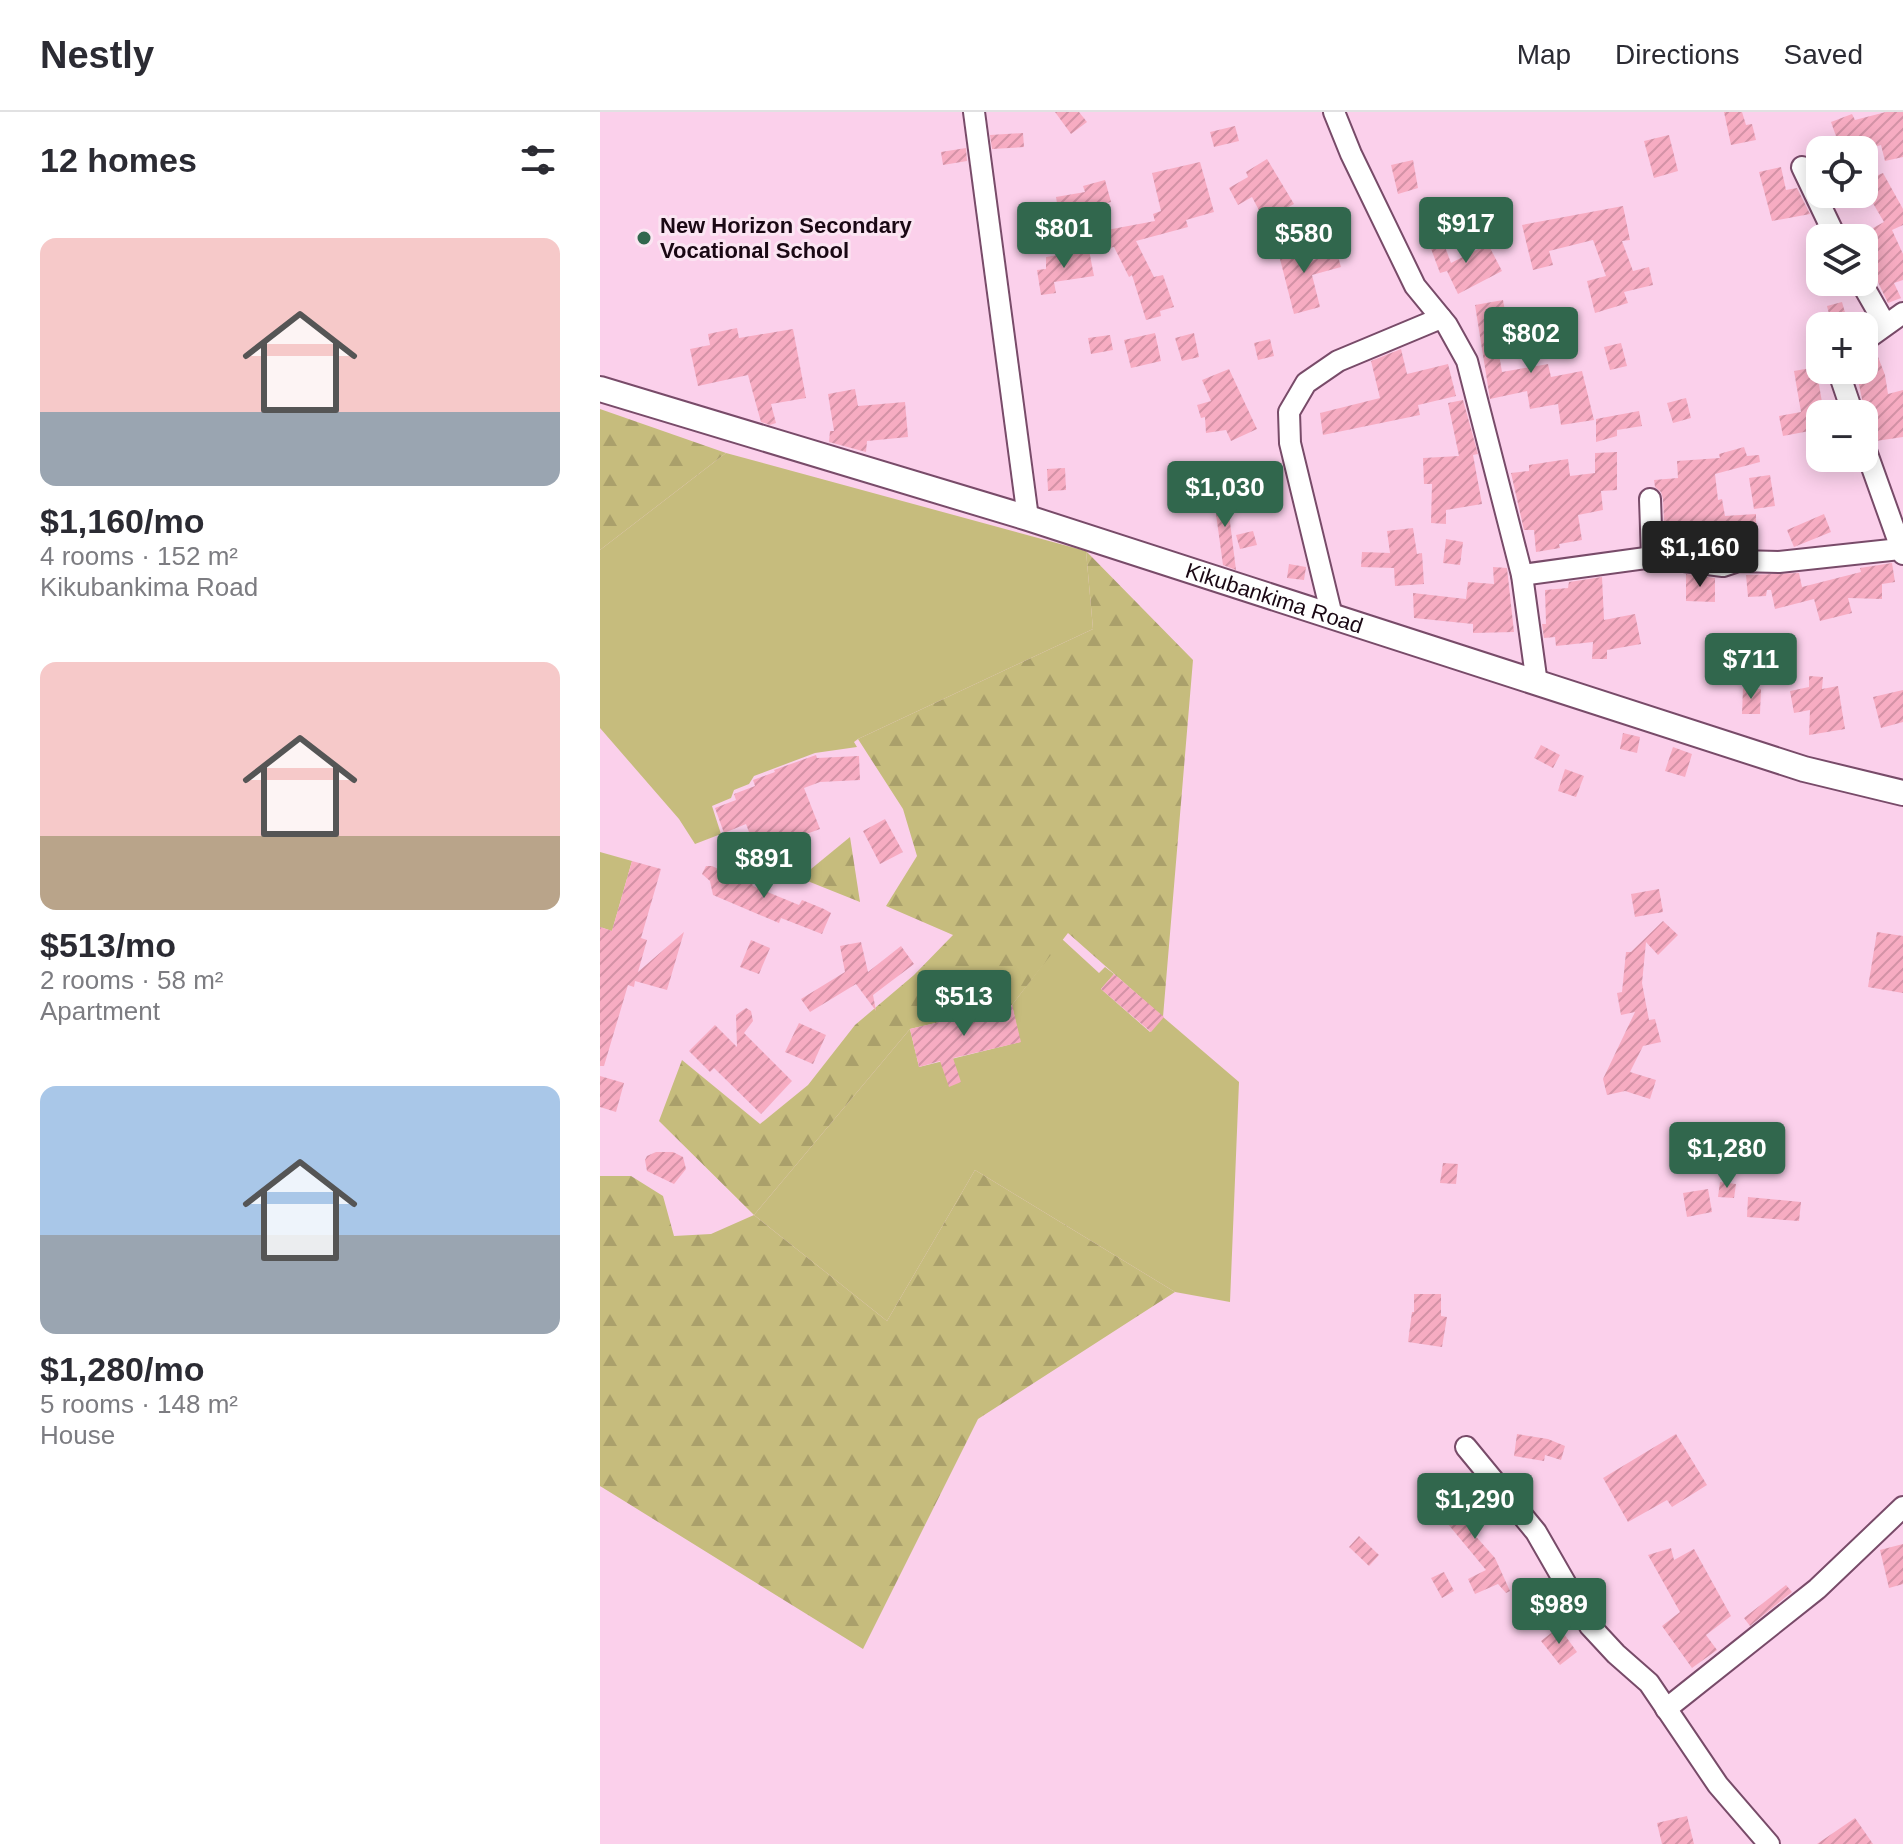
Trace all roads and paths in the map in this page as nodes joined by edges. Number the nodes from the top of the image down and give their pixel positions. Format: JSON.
{"nodes":[{"id":1,"x":974,"y":112,"type":"edge"},
{"id":2,"x":1334,"y":112,"type":"edge"},
{"id":3,"x":1802,"y":167,"type":"dead end"},
{"id":4,"x":1829,"y":224,"type":"edge"},
{"id":5,"x":1873,"y":296,"type":"edge"},
{"id":6,"x":1441,"y":318,"type":"junction"},
{"id":7,"x":1894,"y":319,"type":"edge"},
{"id":8,"x":600,"y":389,"type":"edge"},
{"id":9,"x":1874,"y":472,"type":"edge"},
{"id":10,"x":1650,"y":499,"type":"dead end"},
{"id":11,"x":1028,"y":518,"type":"junction"},
{"id":12,"x":1902,"y":552,"type":"edge"},
{"id":13,"x":1652,"y":557,"type":"junction"},
{"id":14,"x":1522,"y":575,"type":"junction"},
{"id":15,"x":1332,"y":616,"type":"junction"},
{"id":16,"x":1537,"y":684,"type":"junction"},
{"id":17,"x":1903,"y":793,"type":"edge"},
{"id":18,"x":1466,"y":1447,"type":"dead end"},
{"id":19,"x":1903,"y":1507,"type":"edge"},
{"id":20,"x":1666,"y":1709,"type":"junction"},
{"id":21,"x":1769,"y":1844,"type":"edge"}],
"edges":[{"from":1,"to":11,"type":"street"},
{"from":2,"to":6,"type":"street"},
{"from":3,"to":4,"type":"street"},
{"from":5,"to":7,"type":"street"},
{"from":6,"to":14,"type":"street"},
{"from":6,"to":15,"type":"street"},
{"from":8,"to":11,"type":"street","name":"Kikubankima Road"},
{"from":9,"to":12,"type":"street"},
{"from":10,"to":13,"type":"street"},
{"from":11,"to":15,"type":"street","name":"Kikubankima Road"},
{"from":12,"to":13,"type":"street"},
{"from":13,"to":14,"type":"street"},
{"from":14,"to":16,"type":"street"},
{"from":15,"to":16,"type":"street","name":"Kikubankima Road"},
{"from":16,"to":17,"type":"street","name":"Kikubankima Road"},
{"from":18,"to":20,"type":"street"},
{"from":19,"to":20,"type":"street"},
{"from":20,"to":21,"type":"street"}]}
